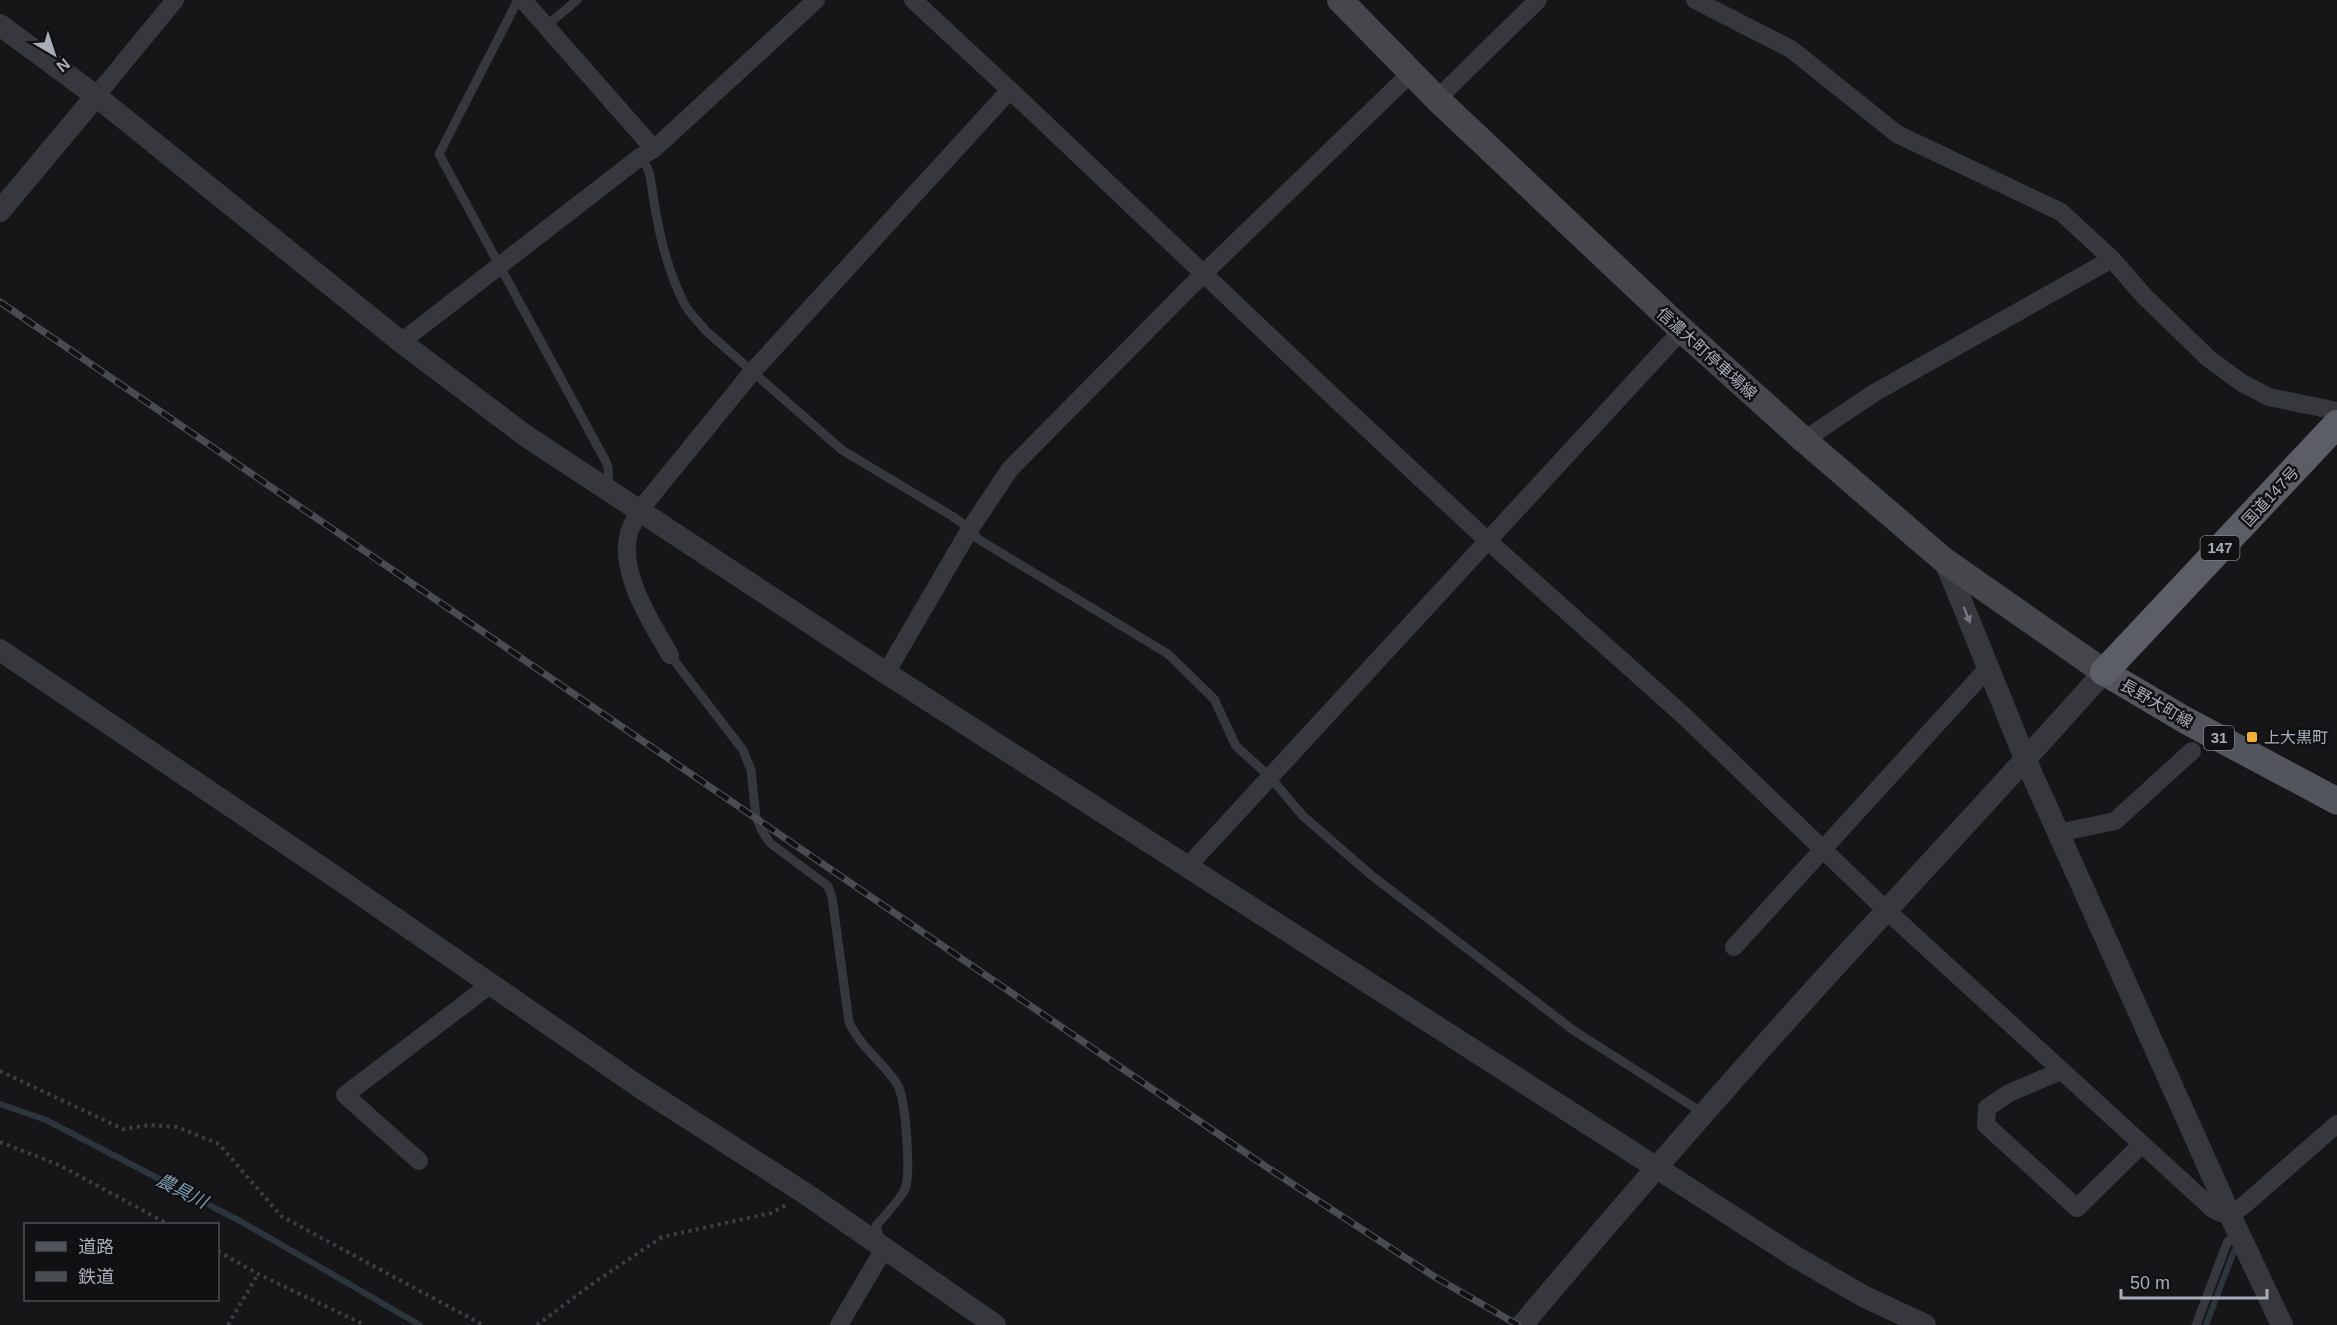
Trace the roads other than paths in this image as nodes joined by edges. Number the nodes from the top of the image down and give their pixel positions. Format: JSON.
{"nodes":[{"id":1,"x":175,"y":0,"type":"edge"},
{"id":2,"x":518,"y":0,"type":"edge"},
{"id":3,"x":523,"y":0,"type":"edge"},
{"id":4,"x":577,"y":0,"type":"edge"},
{"id":5,"x":816,"y":0,"type":"edge"},
{"id":6,"x":913,"y":0,"type":"edge"},
{"id":7,"x":1340,"y":0,"type":"edge"},
{"id":8,"x":1538,"y":0,"type":"edge"},
{"id":9,"x":1695,"y":0,"type":"edge"},
{"id":10,"x":0,"y":25,"type":"edge"},
{"id":11,"x":546,"y":26,"type":"junction"},
{"id":12,"x":1411,"y":73,"type":"junction"},
{"id":13,"x":1010,"y":90,"type":"junction"},
{"id":14,"x":96,"y":96,"type":"junction"},
{"id":15,"x":1437,"y":99,"type":"junction"},
{"id":16,"x":647,"y":153,"type":"junction"},
{"id":17,"x":0,"y":212,"type":"edge"},
{"id":18,"x":2112,"y":259,"type":"junction"},
{"id":19,"x":500,"y":266,"type":"junction"},
{"id":20,"x":1203,"y":275,"type":"junction"},
{"id":21,"x":1682,"y":330,"type":"junction"},
{"id":22,"x":401,"y":342,"type":"junction"},
{"id":23,"x":753,"y":371,"type":"junction"},
{"id":24,"x":2337,"y":411,"type":"edge"},
{"id":25,"x":2337,"y":424,"type":"edge"},
{"id":26,"x":1804,"y":440,"type":"junction"},
{"id":27,"x":609,"y":491,"type":"junction"},
{"id":28,"x":639,"y":512,"type":"junction"},
{"id":29,"x":970,"y":529,"type":"junction"},
{"id":30,"x":1488,"y":541,"type":"junction"},
{"id":31,"x":1945,"y":561,"type":"junction"},
{"id":32,"x":0,"y":650,"type":"edge"},
{"id":33,"x":670,"y":655,"type":"joint"},
{"id":34,"x":1988,"y":668,"type":"junction"},
{"id":35,"x":2104,"y":672,"type":"junction"},
{"id":36,"x":886,"y":673,"type":"junction"},
{"id":37,"x":2192,"y":751,"type":"dead end"},
{"id":38,"x":2026,"y":761,"type":"junction"},
{"id":39,"x":1269,"y":776,"type":"junction"},
{"id":40,"x":2337,"y":801,"type":"edge"},
{"id":41,"x":2058,"y":833,"type":"junction"},
{"id":42,"x":1823,"y":848,"type":"junction"},
{"id":43,"x":1188,"y":866,"type":"junction"},
{"id":44,"x":1886,"y":910,"type":"junction"},
{"id":45,"x":1734,"y":947,"type":"dead end"},
{"id":46,"x":491,"y":984,"type":"junction"},
{"id":47,"x":2061,"y":1071,"type":"junction"},
{"id":48,"x":1704,"y":1113,"type":"junction"},
{"id":49,"x":2337,"y":1124,"type":"edge"},
{"id":50,"x":2142,"y":1144,"type":"junction"},
{"id":51,"x":419,"y":1161,"type":"dead end"},
{"id":52,"x":1656,"y":1166,"type":"junction"},
{"id":53,"x":2234,"y":1223,"type":"junction"},
{"id":54,"x":884,"y":1249,"type":"junction"},
{"id":55,"x":839,"y":1325,"type":"edge"},
{"id":56,"x":995,"y":1325,"type":"edge"},
{"id":57,"x":1522,"y":1325,"type":"edge"},
{"id":58,"x":1925,"y":1325,"type":"edge"},
{"id":59,"x":2196,"y":1325,"type":"edge"},
{"id":60,"x":2282,"y":1325,"type":"edge"}],
"edges":[{"from":1,"to":14,"type":"street"},
{"from":2,"to":19,"type":"lane"},
{"from":3,"to":11,"type":"street"},
{"from":4,"to":11,"type":"lane"},
{"from":5,"to":16,"type":"street"},
{"from":6,"to":13,"type":"street"},
{"from":7,"to":12,"type":"main road","name":"信濃大町停車場線"},
{"from":8,"to":15,"type":"street"},
{"from":9,"to":18,"type":"street"},
{"from":10,"to":14,"type":"street"},
{"from":11,"to":16,"type":"street"},
{"from":12,"to":15,"type":"main road","name":"信濃大町停車場線"},
{"from":12,"to":20,"type":"street"},
{"from":13,"to":20,"type":"street"},
{"from":13,"to":23,"type":"street"},
{"from":14,"to":17,"type":"street"},
{"from":14,"to":22,"type":"street"},
{"from":15,"to":21,"type":"main road","name":"信濃大町停車場線"},
{"from":16,"to":19,"type":"street"},
{"from":16,"to":23,"type":"lane"},
{"from":18,"to":24,"type":"street"},
{"from":18,"to":26,"type":"street"},
{"from":19,"to":22,"type":"street"},
{"from":19,"to":27,"type":"lane"},
{"from":20,"to":29,"type":"street"},
{"from":20,"to":30,"type":"street"},
{"from":21,"to":26,"type":"main road","name":"信濃大町停車場線"},
{"from":21,"to":30,"type":"street"},
{"from":22,"to":27,"type":"street"},
{"from":23,"to":28,"type":"street"},
{"from":23,"to":29,"type":"lane"},
{"from":25,"to":35,"type":"highway","name":"国道147号","number":"147"},
{"from":26,"to":31,"type":"main road","name":"信濃大町停車場線"},
{"from":27,"to":28,"type":"street"},
{"from":28,"to":33,"type":"street"},
{"from":28,"to":36,"type":"street"},
{"from":29,"to":36,"type":"street"},
{"from":29,"to":39,"type":"lane"},
{"from":30,"to":39,"type":"street"},
{"from":30,"to":42,"type":"street"},
{"from":31,"to":34,"type":"street","one_way":true},
{"from":31,"to":35,"type":"main road","name":"信濃大町停車場線"},
{"from":32,"to":46,"type":"street"},
{"from":33,"to":54,"type":"lane"},
{"from":34,"to":38,"type":"street"},
{"from":34,"to":42,"type":"street"},
{"from":35,"to":38,"type":"street"},
{"from":35,"to":40,"type":"main road","name":"長野大町線","number":"31"},
{"from":36,"to":43,"type":"street"},
{"from":37,"to":41,"type":"street"},
{"from":38,"to":41,"type":"street"},
{"from":38,"to":44,"type":"street"},
{"from":39,"to":43,"type":"street"},
{"from":39,"to":48,"type":"lane"},
{"from":41,"to":53,"type":"street"},
{"from":42,"to":44,"type":"street"},
{"from":42,"to":45,"type":"street"},
{"from":43,"to":52,"type":"street"},
{"from":44,"to":47,"type":"street"},
{"from":44,"to":48,"type":"street"},
{"from":46,"to":51,"type":"street"},
{"from":46,"to":54,"type":"street"},
{"from":47,"to":50,"type":"street"},
{"from":47,"to":50,"type":"street"},
{"from":48,"to":52,"type":"street"},
{"from":49,"to":53,"type":"street"},
{"from":50,"to":53,"type":"street"},
{"from":52,"to":57,"type":"street"},
{"from":52,"to":58,"type":"street"},
{"from":53,"to":59,"type":"lane"},
{"from":53,"to":60,"type":"street"},
{"from":54,"to":55,"type":"street"},
{"from":54,"to":56,"type":"street"}]}
